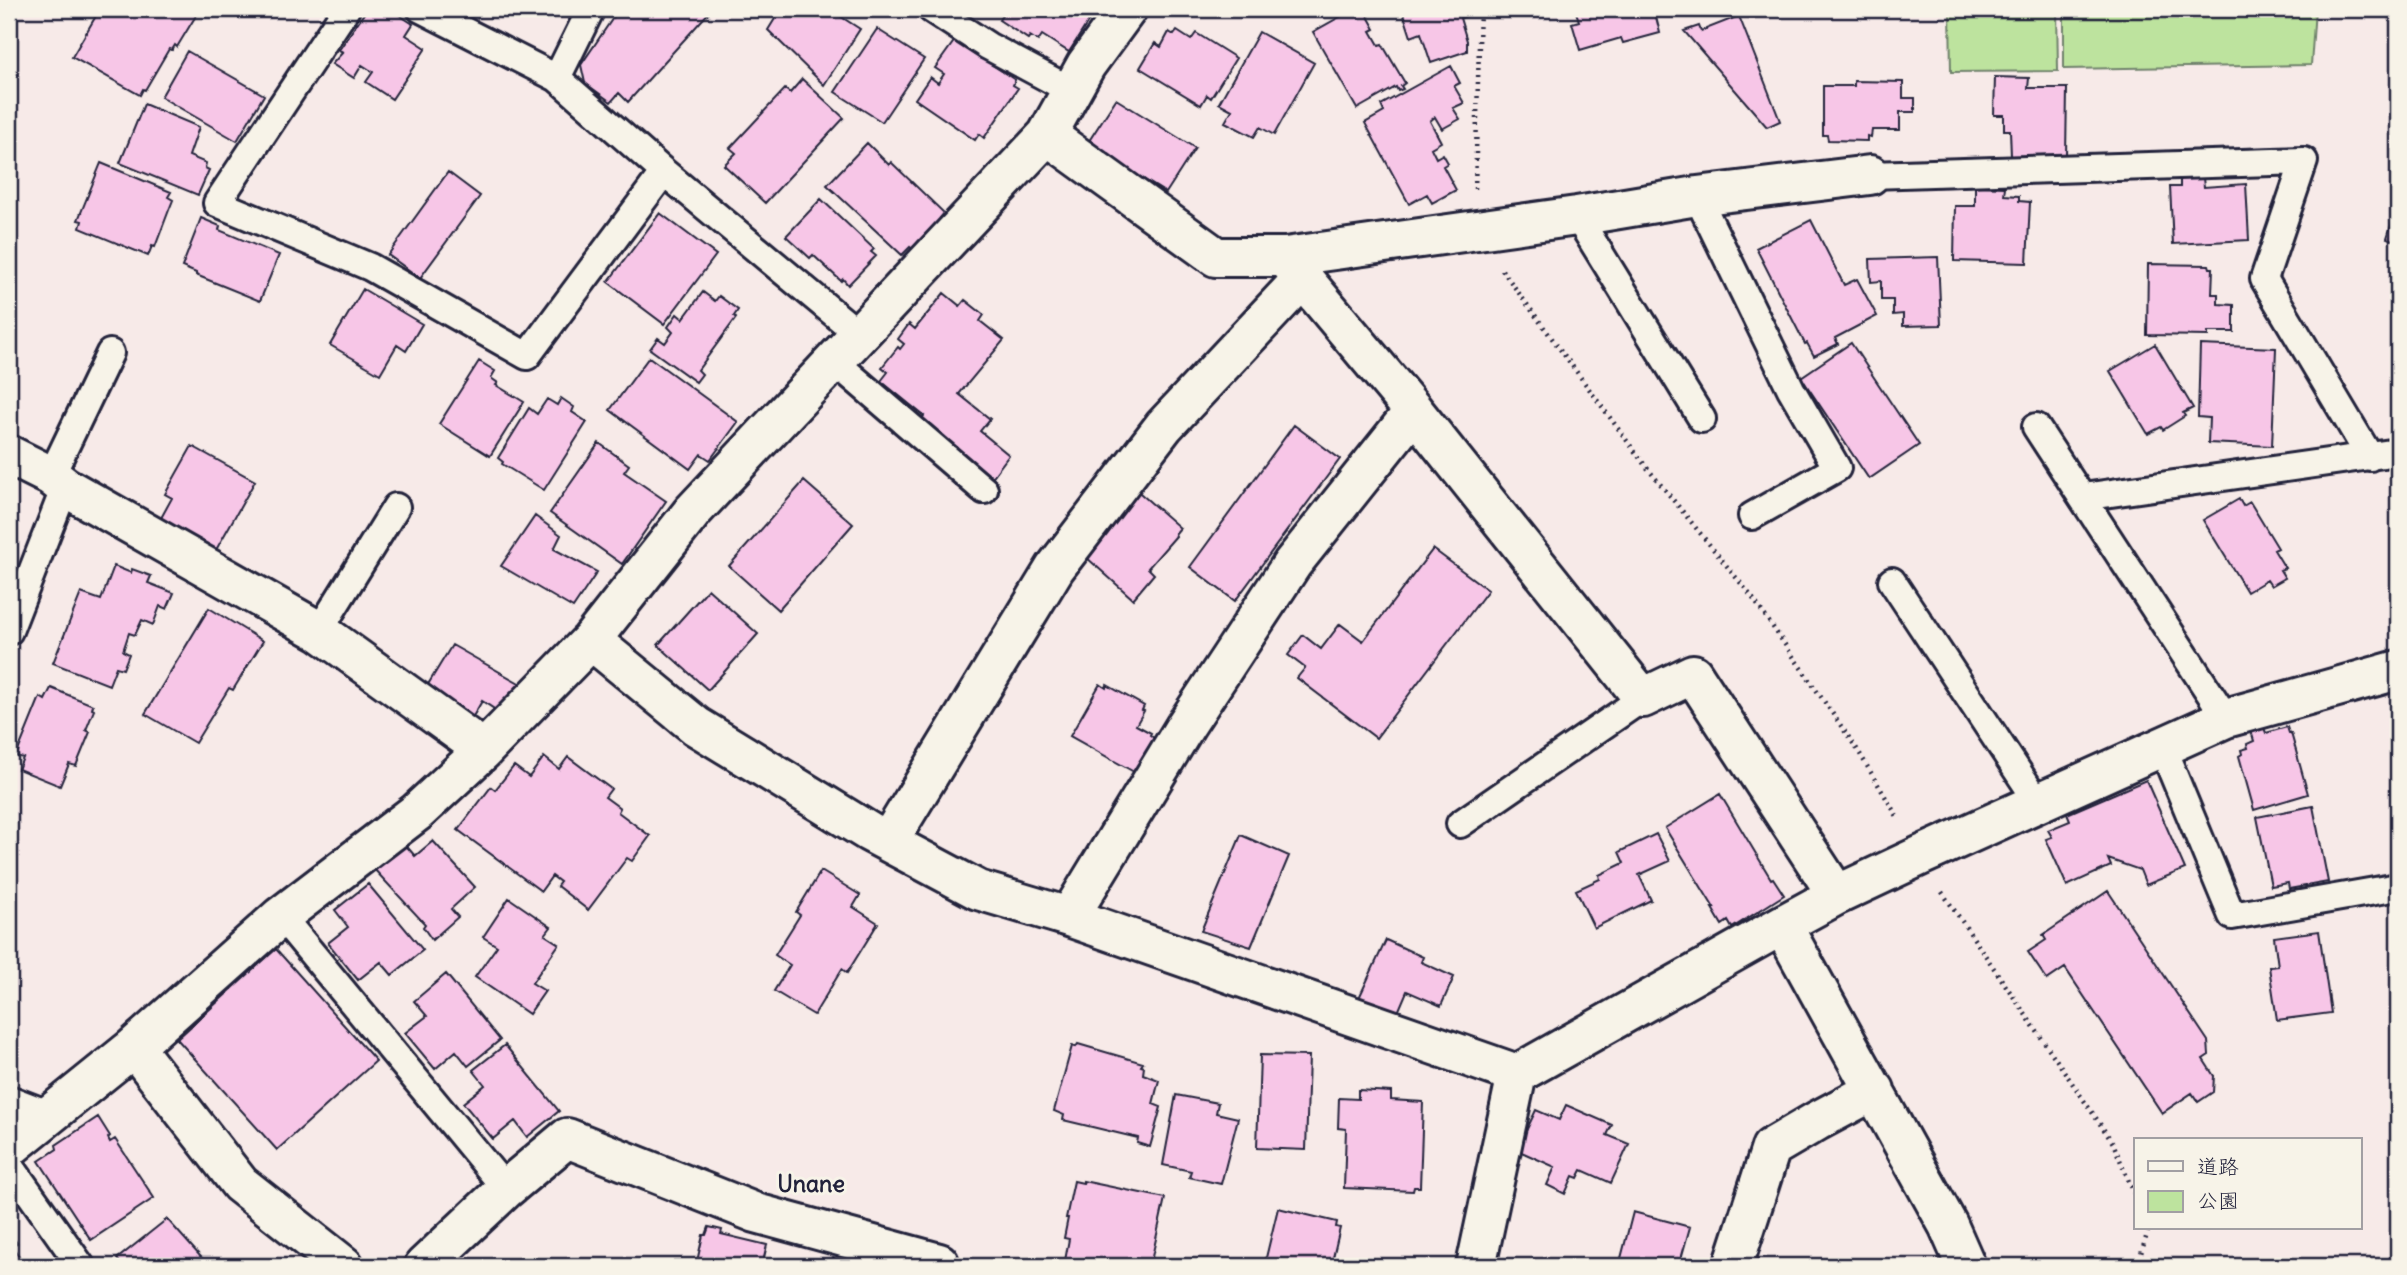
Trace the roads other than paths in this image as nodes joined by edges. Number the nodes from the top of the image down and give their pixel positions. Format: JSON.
{"nodes":[{"id":1,"x":345,"y":9,"type":"edge"},
{"id":2,"x":421,"y":9,"type":"edge"},
{"id":3,"x":591,"y":9,"type":"edge"},
{"id":4,"x":931,"y":9,"type":"edge"},
{"id":5,"x":1127,"y":9,"type":"edge"},
{"id":6,"x":557,"y":78,"type":"junction"},
{"id":7,"x":1072,"y":92,"type":"junction"},
{"id":8,"x":1047,"y":135,"type":"junction"},
{"id":9,"x":664,"y":172,"type":"junction"},
{"id":10,"x":1870,"y":175,"type":"joint"},
{"id":11,"x":1697,"y":196,"type":"junction"},
{"id":12,"x":1577,"y":216,"type":"junction"},
{"id":13,"x":1294,"y":268,"type":"junction"},
{"id":14,"x":848,"y":349,"type":"junction"},
{"id":15,"x":110,"y":353,"type":"dead end"},
{"id":16,"x":1414,"y":411,"type":"junction"},
{"id":17,"x":1702,"y":419,"type":"dead end"},
{"id":18,"x":2036,"y":427,"type":"dead end"},
{"id":19,"x":2398,"y":452,"type":"edge"},
{"id":20,"x":9,"y":455,"type":"edge"},
{"id":21,"x":2370,"y":457,"type":"junction"},
{"id":22,"x":58,"y":482,"type":"junction"},
{"id":23,"x":984,"y":491,"type":"dead end"},
{"id":24,"x":2083,"y":497,"type":"junction"},
{"id":25,"x":396,"y":507,"type":"dead end"},
{"id":26,"x":1752,"y":516,"type":"dead end"},
{"id":27,"x":1892,"y":581,"type":"dead end"},
{"id":28,"x":9,"y":631,"type":"edge"},
{"id":29,"x":319,"y":631,"type":"junction"},
{"id":30,"x":591,"y":640,"type":"junction"},
{"id":31,"x":2398,"y":670,"type":"edge"},
{"id":32,"x":1643,"y":698,"type":"junction"},
{"id":33,"x":2226,"y":718,"type":"junction"},
{"id":34,"x":2162,"y":747,"type":"junction"},
{"id":35,"x":484,"y":750,"type":"junction"},
{"id":36,"x":2038,"y":802,"type":"junction"},
{"id":37,"x":1460,"y":824,"type":"dead end"},
{"id":38,"x":888,"y":842,"type":"junction"},
{"id":39,"x":2398,"y":887,"type":"edge"},
{"id":40,"x":1837,"y":895,"type":"junction"},
{"id":41,"x":281,"y":916,"type":"junction"},
{"id":42,"x":1069,"y":917,"type":"junction"},
{"id":43,"x":1782,"y":925,"type":"junction"},
{"id":44,"x":134,"y":1047,"type":"junction"},
{"id":45,"x":1517,"y":1074,"type":"junction"},
{"id":46,"x":1875,"y":1090,"type":"junction"},
{"id":47,"x":9,"y":1099,"type":"edge"},
{"id":48,"x":48,"y":1114,"type":"junction"},
{"id":49,"x":9,"y":1148,"type":"edge"},
{"id":50,"x":9,"y":1164,"type":"edge"},
{"id":51,"x":506,"y":1188,"type":"junction"},
{"id":52,"x":81,"y":1266,"type":"edge"},
{"id":53,"x":344,"y":1266,"type":"edge"},
{"id":54,"x":424,"y":1266,"type":"edge"},
{"id":55,"x":938,"y":1266,"type":"edge"},
{"id":56,"x":1476,"y":1266,"type":"edge"},
{"id":57,"x":1733,"y":1266,"type":"edge"},
{"id":58,"x":1966,"y":1266,"type":"edge"}],
"edges":[{"from":1,"to":9,"type":"lane"},
{"from":2,"to":6,"type":"lane"},
{"from":3,"to":6,"type":"lane"},
{"from":4,"to":7,"type":"lane"},
{"from":5,"to":7,"type":"street"},
{"from":6,"to":9,"type":"lane"},
{"from":7,"to":8,"type":"street"},
{"from":8,"to":13,"type":"street"},
{"from":8,"to":14,"type":"street"},
{"from":9,"to":14,"type":"lane"},
{"from":10,"to":11,"type":"street"},
{"from":10,"to":21,"type":"lane"},
{"from":11,"to":12,"type":"street"},
{"from":11,"to":26,"type":"lane"},
{"from":12,"to":13,"type":"street"},
{"from":12,"to":17,"type":"lane"},
{"from":13,"to":16,"type":"street"},
{"from":13,"to":38,"type":"street"},
{"from":14,"to":23,"type":"lane"},
{"from":14,"to":30,"type":"street"},
{"from":15,"to":22,"type":"lane"},
{"from":16,"to":32,"type":"street"},
{"from":16,"to":42,"type":"street"},
{"from":18,"to":24,"type":"lane"},
{"from":19,"to":21,"type":"lane"},
{"from":20,"to":22,"type":"street"},
{"from":21,"to":24,"type":"lane"},
{"from":22,"to":28,"type":"lane"},
{"from":22,"to":29,"type":"street"},
{"from":24,"to":33,"type":"lane"},
{"from":25,"to":29,"type":"lane"},
{"from":27,"to":36,"type":"lane"},
{"from":29,"to":35,"type":"street"},
{"from":30,"to":35,"type":"street"},
{"from":30,"to":38,"type":"street"},
{"from":31,"to":33,"type":"street"},
{"from":32,"to":37,"type":"lane"},
{"from":32,"to":40,"type":"street"},
{"from":33,"to":34,"type":"street"},
{"from":34,"to":36,"type":"street"},
{"from":34,"to":39,"type":"lane"},
{"from":35,"to":41,"type":"street"},
{"from":36,"to":40,"type":"street"},
{"from":38,"to":42,"type":"street"},
{"from":40,"to":43,"type":"street"},
{"from":41,"to":44,"type":"street"},
{"from":41,"to":51,"type":"lane"},
{"from":42,"to":45,"type":"street"},
{"from":43,"to":45,"type":"street"},
{"from":43,"to":46,"type":"street"},
{"from":44,"to":48,"type":"street"},
{"from":44,"to":53,"type":"street"},
{"from":45,"to":56,"type":"street"},
{"from":46,"to":57,"type":"street"},
{"from":46,"to":58,"type":"street"},
{"from":47,"to":48,"type":"lane"},
{"from":48,"to":49,"type":"street"},
{"from":50,"to":52,"type":"lane"},
{"from":51,"to":54,"type":"street"},
{"from":51,"to":55,"type":"street"}]}
